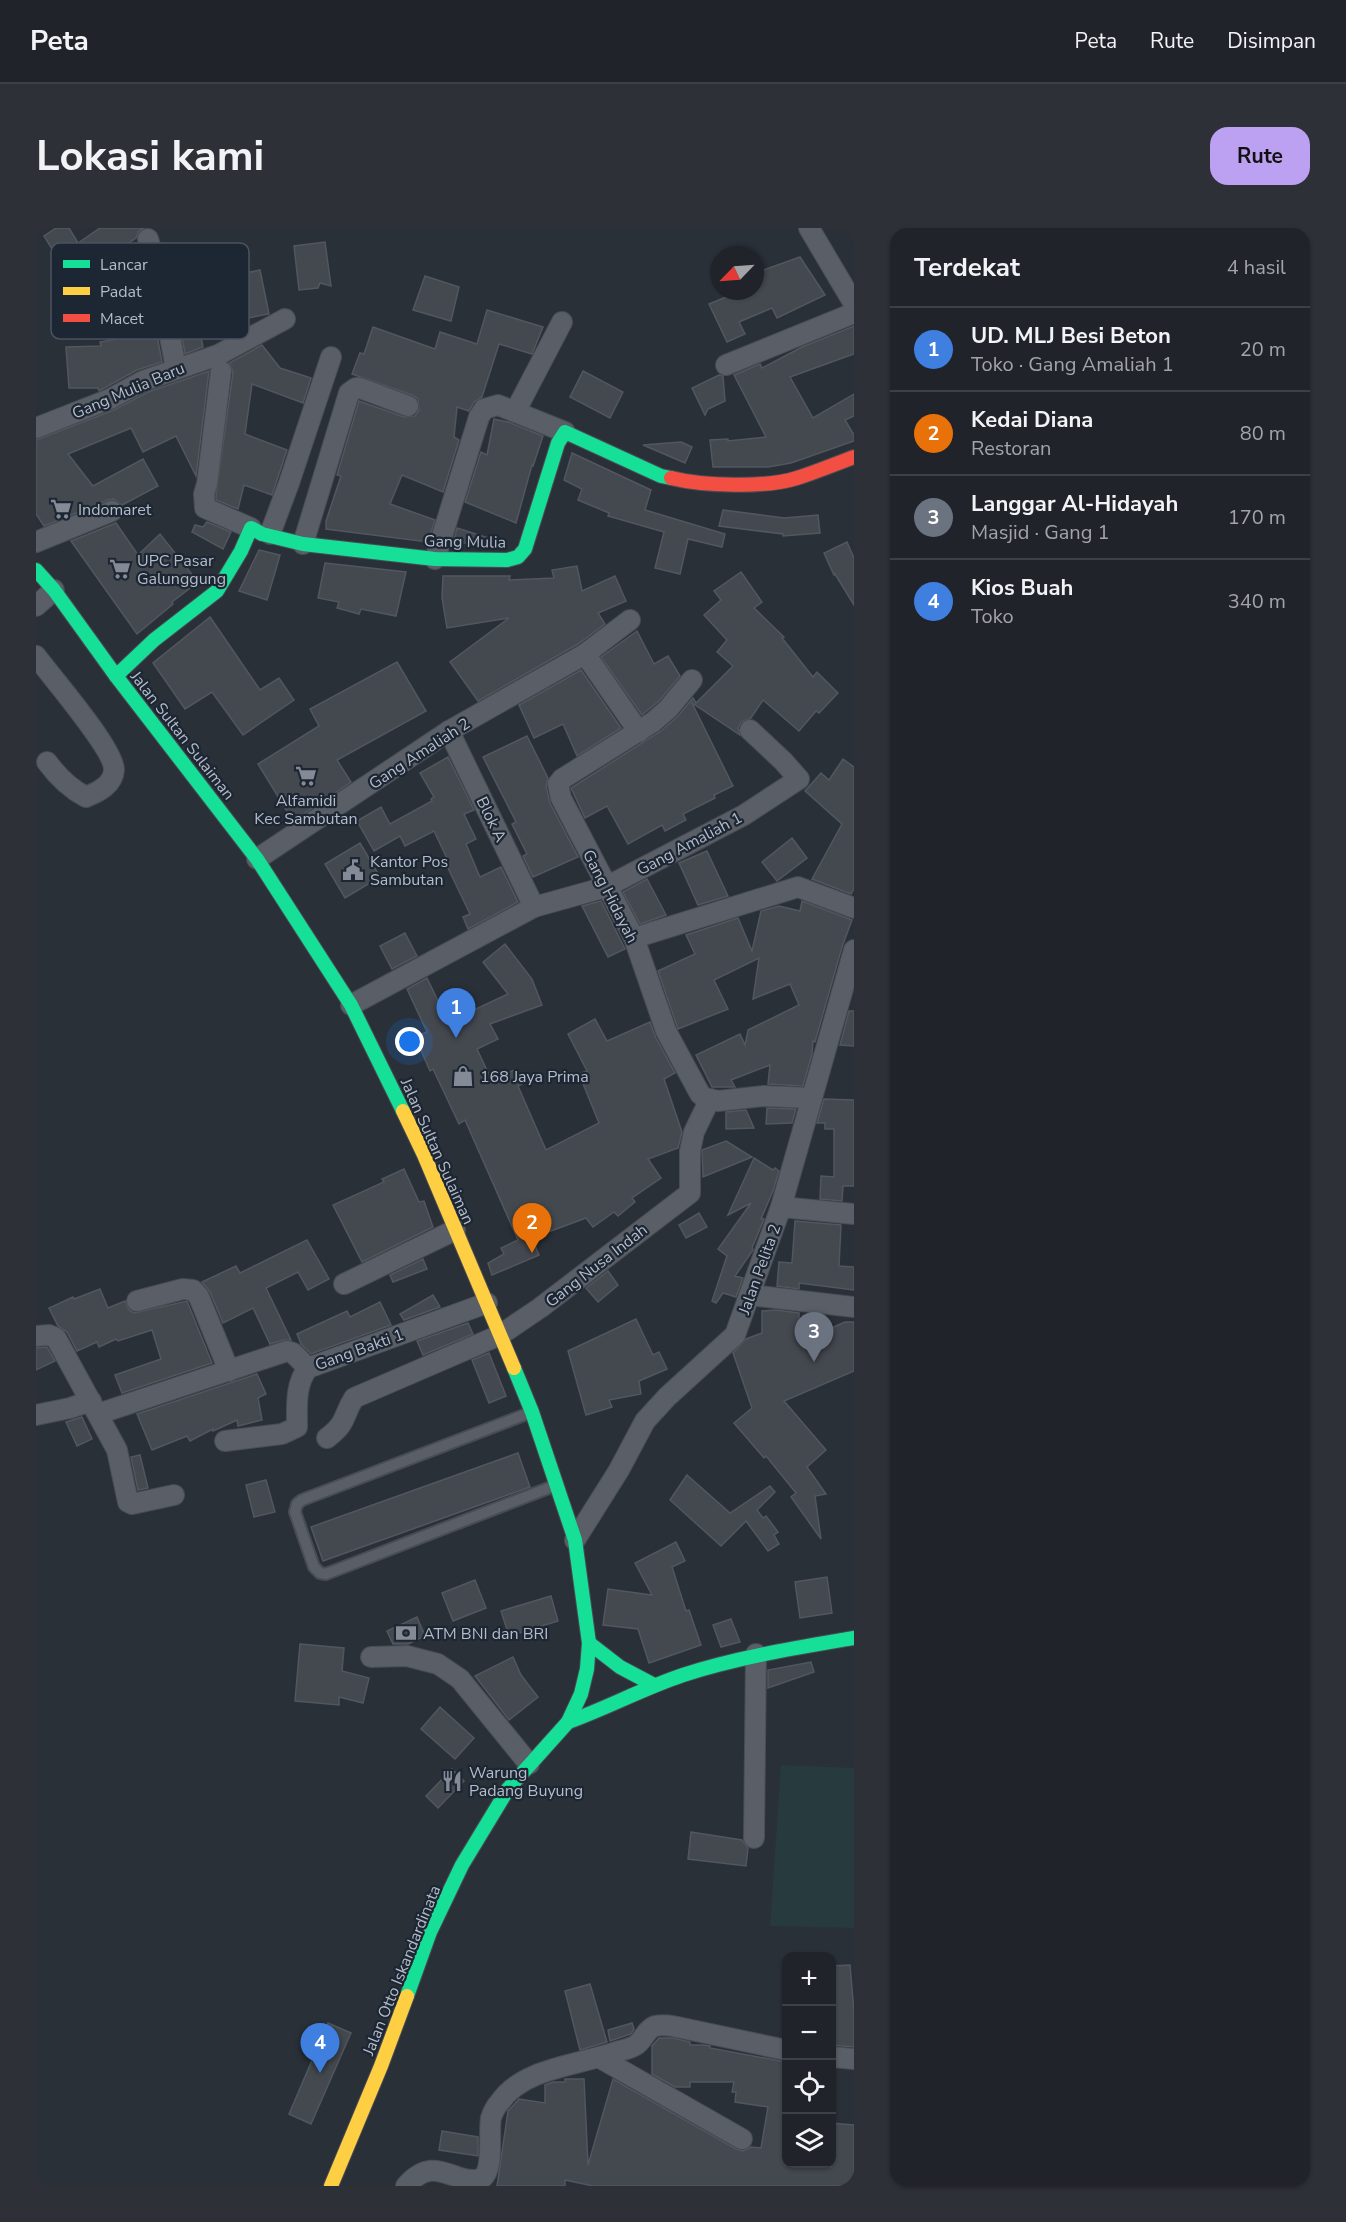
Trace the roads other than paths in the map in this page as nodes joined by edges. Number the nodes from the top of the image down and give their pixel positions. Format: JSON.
{"nodes":[{"id":1,"x":809,"y":228,"type":"edge"},
{"id":2,"x":148,"y":239,"type":"dead end"},
{"id":3,"x":149,"y":243,"type":"edge"},
{"id":4,"x":854,"y":304,"type":"edge"},
{"id":5,"x":854,"y":313,"type":"edge"},
{"id":6,"x":285,"y":319,"type":"dead end"},
{"id":7,"x":562,"y":322,"type":"dead end"},
{"id":8,"x":170,"y":339,"type":"edge"},
{"id":9,"x":331,"y":357,"type":"dead end"},
{"id":10,"x":726,"y":364,"type":"dead end"},
{"id":11,"x":220,"y":367,"type":"junction"},
{"id":12,"x":176,"y":369,"type":"junction"},
{"id":13,"x":408,"y":406,"type":"dead end"},
{"id":14,"x":515,"y":412,"type":"junction"},
{"id":15,"x":36,"y":428,"type":"edge"},
{"id":16,"x":565,"y":432,"type":"junction"},
{"id":17,"x":854,"y":457,"type":"edge"},
{"id":18,"x":112,"y":511,"type":"dead end"},
{"id":19,"x":260,"y":531,"type":"junction"},
{"id":20,"x":36,"y":542,"type":"edge"},
{"id":21,"x":303,"y":544,"type":"junction"},
{"id":22,"x":435,"y":559,"type":"junction"},
{"id":23,"x":36,"y":570,"type":"edge"},
{"id":24,"x":54,"y":590,"type":"junction"},
{"id":25,"x":36,"y":606,"type":"edge"},
{"id":26,"x":630,"y":620,"type":"dead end"},
{"id":27,"x":585,"y":654,"type":"junction"},
{"id":28,"x":36,"y":656,"type":"edge"},
{"id":29,"x":116,"y":676,"type":"junction"},
{"id":30,"x":692,"y":680,"type":"dead end"},
{"id":31,"x":750,"y":730,"type":"dead end"},
{"id":32,"x":449,"y":731,"type":"junction"},
{"id":33,"x":639,"y":732,"type":"junction"},
{"id":34,"x":46,"y":762,"type":"dead end"},
{"id":35,"x":257,"y":859,"type":"junction"},
{"id":36,"x":606,"y":887,"type":"junction"},
{"id":37,"x":534,"y":907,"type":"junction"},
{"id":38,"x":854,"y":908,"type":"edge"},
{"id":39,"x":634,"y":938,"type":"junction"},
{"id":40,"x":854,"y":950,"type":"edge"},
{"id":41,"x":351,"y":1005,"type":"junction"},
{"id":42,"x":812,"y":1098,"type":"junction"},
{"id":43,"x":710,"y":1099,"type":"junction"},
{"id":44,"x":781,"y":1207,"type":"junction"},
{"id":45,"x":854,"y":1214,"type":"edge"},
{"id":46,"x":455,"y":1230,"type":"junction"},
{"id":47,"x":344,"y":1284,"type":"dead end"},
{"id":48,"x":750,"y":1295,"type":"junction"},
{"id":49,"x":137,"y":1301,"type":"dead end"},
{"id":50,"x":487,"y":1303,"type":"junction"},
{"id":51,"x":854,"y":1307,"type":"edge"},
{"id":52,"x":500,"y":1335,"type":"junction"},
{"id":53,"x":36,"y":1336,"type":"edge"},
{"id":54,"x":308,"y":1368,"type":"junction"},
{"id":55,"x":229,"y":1371,"type":"junction"},
{"id":56,"x":95,"y":1408,"type":"junction"},
{"id":57,"x":532,"y":1412,"type":"junction"},
{"id":58,"x":36,"y":1415,"type":"edge"},
{"id":59,"x":327,"y":1438,"type":"dead end"},
{"id":60,"x":225,"y":1441,"type":"dead end"},
{"id":61,"x":557,"y":1485,"type":"junction"},
{"id":62,"x":174,"y":1495,"type":"dead end"},
{"id":63,"x":575,"y":1540,"type":"junction"},
{"id":64,"x":854,"y":1638,"type":"edge"},
{"id":65,"x":590,"y":1643,"type":"junction"},
{"id":66,"x":756,"y":1654,"type":"junction"},
{"id":67,"x":371,"y":1658,"type":"dead end"},
{"id":68,"x":654,"y":1685,"type":"junction"},
{"id":69,"x":568,"y":1722,"type":"junction"},
{"id":70,"x":529,"y":1764,"type":"junction"},
{"id":71,"x":754,"y":1838,"type":"dead end"},
{"id":72,"x":782,"y":2049,"type":"edge"},
{"id":73,"x":836,"y":2057,"type":"edge"},
{"id":74,"x":600,"y":2058,"type":"junction"},
{"id":75,"x":854,"y":2059,"type":"edge"},
{"id":76,"x":742,"y":2139,"type":"dead end"},
{"id":77,"x":331,"y":2186,"type":"edge"},
{"id":78,"x":406,"y":2186,"type":"edge"}],
"edges":[{"from":1,"to":4,"type":"street"},
{"from":2,"to":3,"type":"street"},
{"from":5,"to":10,"type":"street"},
{"from":6,"to":11,"type":"street","name":"Gang Mulia Baru"},
{"from":7,"to":14,"type":"street"},
{"from":8,"to":12,"type":"street"},
{"from":9,"to":19,"type":"street"},
{"from":11,"to":12,"type":"street","name":"Gang Mulia Baru"},
{"from":11,"to":19,"type":"street"},
{"from":12,"to":15,"type":"street","name":"Gang Mulia Baru"},
{"from":13,"to":21,"type":"street"},
{"from":14,"to":16,"type":"street"},
{"from":14,"to":22,"type":"street"},
{"from":16,"to":17,"type":"main road"},
{"from":16,"to":22,"type":"main road","name":"Gang Mulia"},
{"from":18,"to":20,"type":"street"},
{"from":19,"to":21,"type":"main road","name":"Gang Mulia"},
{"from":19,"to":29,"type":"main road"},
{"from":21,"to":22,"type":"main road","name":"Gang Mulia"},
{"from":23,"to":24,"type":"main road","name":"Jalan Sultan Sulaiman"},
{"from":24,"to":25,"type":"street"},
{"from":24,"to":29,"type":"main road","name":"Jalan Sultan Sulaiman"},
{"from":26,"to":27,"type":"street","name":"Gang Amaliah 2"},
{"from":27,"to":32,"type":"street","name":"Gang Amaliah 2"},
{"from":27,"to":33,"type":"street"},
{"from":28,"to":34,"type":"street"},
{"from":29,"to":35,"type":"main road","name":"Jalan Sultan Sulaiman"},
{"from":30,"to":33,"type":"street","name":"Gang Hidayah"},
{"from":31,"to":36,"type":"street","name":"Gang Amaliah 1"},
{"from":32,"to":35,"type":"street","name":"Gang Amaliah 2"},
{"from":32,"to":37,"type":"street","name":"Blok A"},
{"from":33,"to":36,"type":"street","name":"Gang Hidayah"},
{"from":35,"to":41,"type":"main road","name":"Jalan Sultan Sulaiman"},
{"from":36,"to":37,"type":"street","name":"Gang Amaliah 1"},
{"from":36,"to":39,"type":"street","name":"Gang Hidayah"},
{"from":37,"to":41,"type":"street","name":"Gang Amaliah 1"},
{"from":38,"to":39,"type":"street"},
{"from":39,"to":43,"type":"street","name":"Gang Hidayah"},
{"from":40,"to":42,"type":"street","name":"Jalan Pelita 2"},
{"from":41,"to":46,"type":"main road","name":"Jalan Sultan Sulaiman"},
{"from":42,"to":43,"type":"street"},
{"from":42,"to":44,"type":"street","name":"Jalan Pelita 2"},
{"from":43,"to":52,"type":"street","name":"Gang Nusa Indah"},
{"from":44,"to":45,"type":"street"},
{"from":44,"to":48,"type":"street","name":"Jalan Pelita 2"},
{"from":46,"to":47,"type":"street"},
{"from":46,"to":50,"type":"main road","name":"Jalan Sultan Sulaiman"},
{"from":48,"to":51,"type":"street"},
{"from":48,"to":63,"type":"street","name":"Jalan Pelita 2"},
{"from":49,"to":55,"type":"street"},
{"from":50,"to":52,"type":"main road","name":"Jalan Sultan Sulaiman"},
{"from":50,"to":54,"type":"street","name":"Gang Bakti 1"},
{"from":52,"to":57,"type":"main road","name":"Jalan Sultan Sulaiman"},
{"from":52,"to":59,"type":"street","name":"Gang Nusa Indah"},
{"from":53,"to":56,"type":"street"},
{"from":54,"to":55,"type":"street","name":"Gang Bakti 1"},
{"from":54,"to":60,"type":"street"},
{"from":55,"to":56,"type":"street","name":"Gang Bakti 1"},
{"from":56,"to":58,"type":"street","name":"Gang Bakti 1"},
{"from":56,"to":62,"type":"street"},
{"from":57,"to":61,"type":"main road","name":"Jalan Sultan Sulaiman"},
{"from":57,"to":61,"type":"lane"},
{"from":61,"to":63,"type":"main road","name":"Jalan Sultan Sulaiman"},
{"from":63,"to":65,"type":"main road","name":"Jalan Sultan Sulaiman"},
{"from":64,"to":66,"type":"main road"},
{"from":65,"to":68,"type":"main road"},
{"from":65,"to":69,"type":"main road","name":"Jalan Sultan Sulaiman"},
{"from":66,"to":68,"type":"main road"},
{"from":66,"to":71,"type":"street"},
{"from":67,"to":70,"type":"street"},
{"from":68,"to":69,"type":"main road"},
{"from":69,"to":70,"type":"main road","name":"Jalan Otto Iskandardinata"},
{"from":70,"to":77,"type":"main road","name":"Jalan Otto Iskandardinata"},
{"from":72,"to":74,"type":"street"},
{"from":73,"to":75,"type":"street"},
{"from":74,"to":76,"type":"street"},
{"from":74,"to":78,"type":"street"}]}
